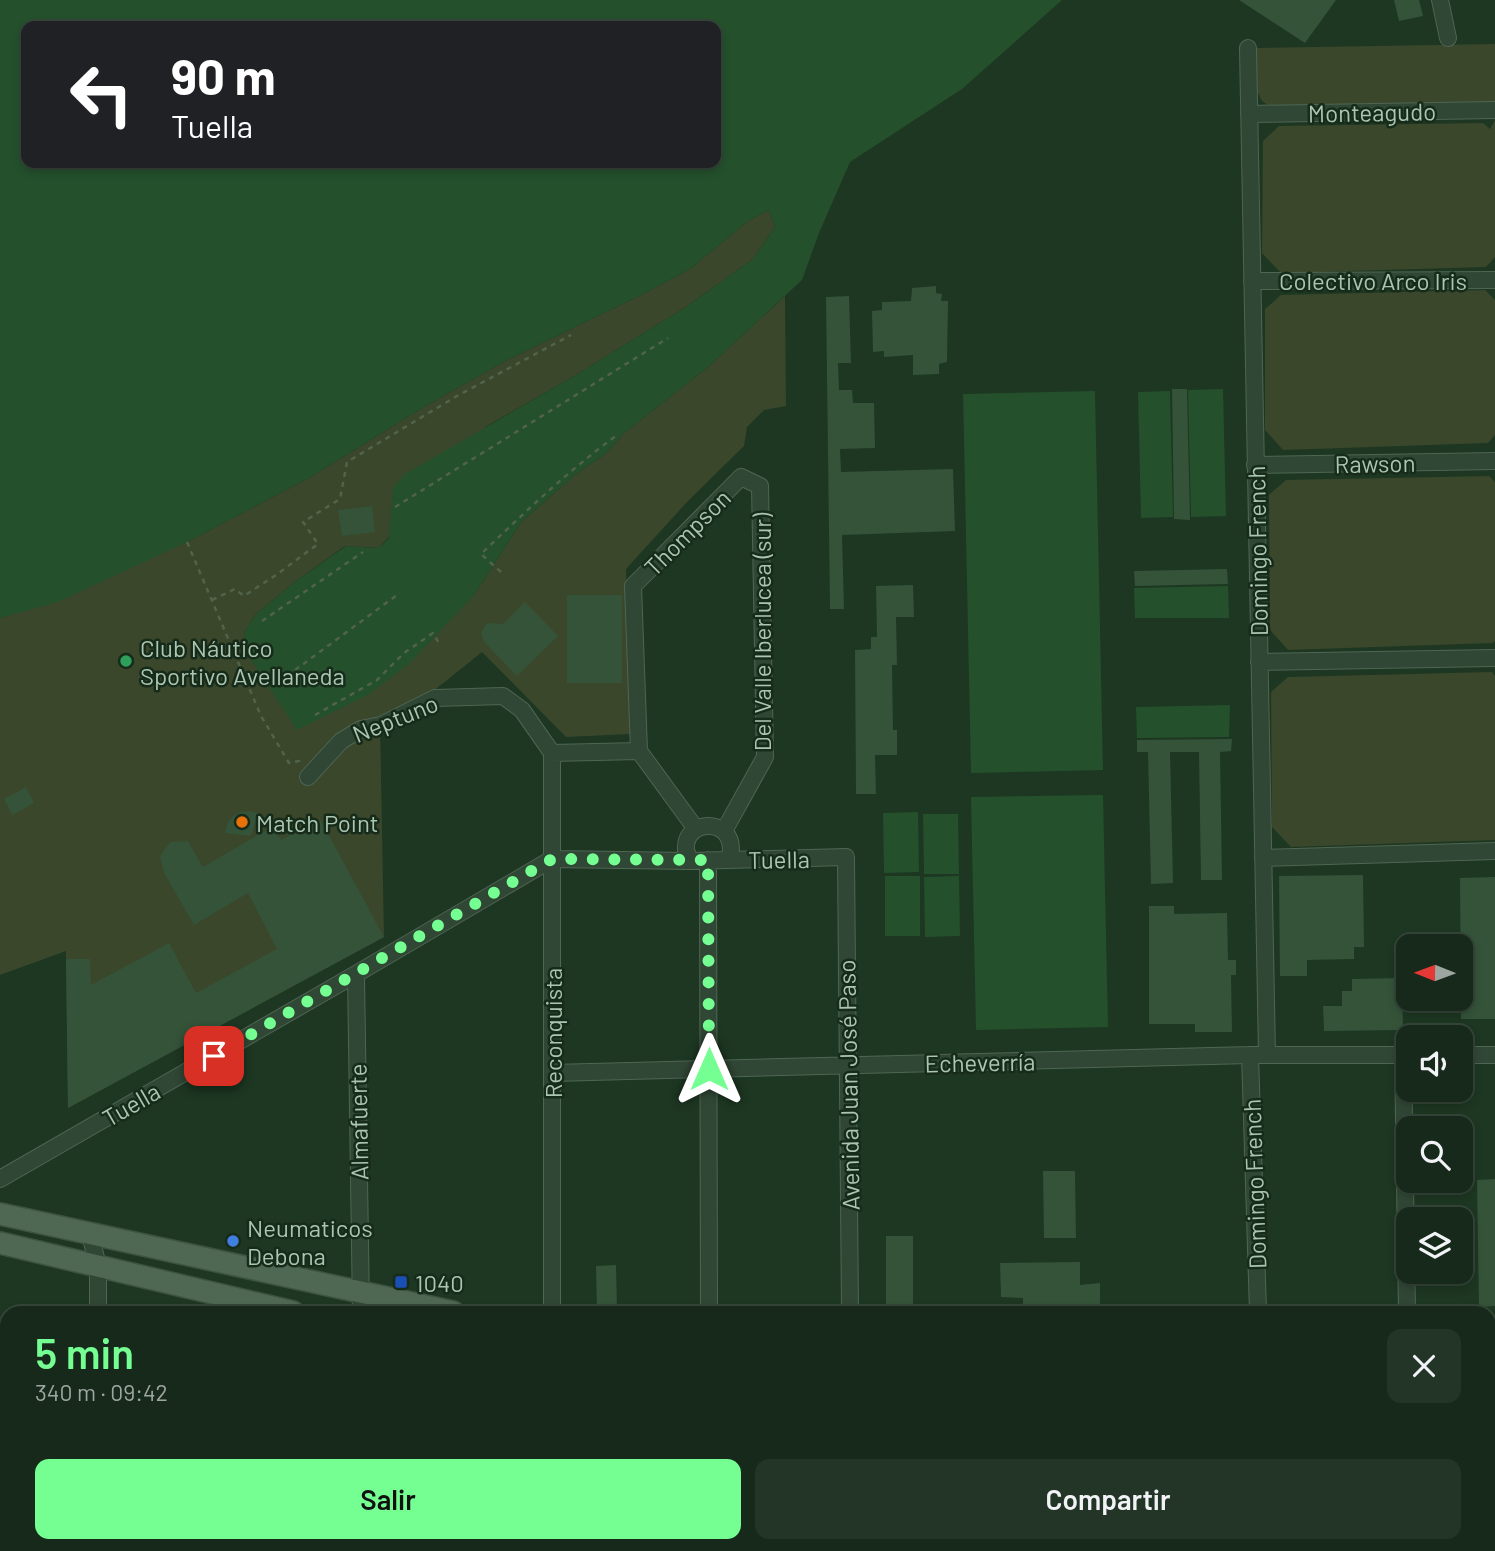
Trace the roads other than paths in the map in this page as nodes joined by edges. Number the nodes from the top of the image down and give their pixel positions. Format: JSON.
{"nodes":[{"id":1,"x":1440,"y":0,"type":"edge"},
{"id":2,"x":1448,"y":38,"type":"dead end"},
{"id":3,"x":1248,"y":48,"type":"dead end"},
{"id":4,"x":1495,"y":110,"type":"edge"},
{"id":5,"x":1249,"y":114,"type":"junction"},
{"id":6,"x":1495,"y":280,"type":"edge"},
{"id":7,"x":1252,"y":281,"type":"junction"},
{"id":8,"x":1495,"y":460,"type":"edge"},
{"id":9,"x":1255,"y":465,"type":"junction"},
{"id":10,"x":741,"y":477,"type":"joint"},
{"id":11,"x":1495,"y":658,"type":"edge"},
{"id":12,"x":1259,"y":662,"type":"junction"},
{"id":13,"x":639,"y":751,"type":"junction"},
{"id":14,"x":552,"y":752,"type":"junction"},
{"id":15,"x":308,"y":777,"type":"road end"},
{"id":16,"x":696,"y":830,"type":"junction"},
{"id":17,"x":724,"y":831,"type":"junction"},
{"id":18,"x":1495,"y":851,"type":"edge"},
{"id":19,"x":846,"y":857,"type":"joint"},
{"id":20,"x":1263,"y":858,"type":"junction"},
{"id":21,"x":552,"y":859,"type":"junction"},
{"id":22,"x":708,"y":860,"type":"junction"},
{"id":23,"x":729,"y":860,"type":"junction"},
{"id":24,"x":690,"y":861,"type":"junction"},
{"id":25,"x":356,"y":974,"type":"junction"},
{"id":26,"x":1250,"y":1055,"type":"junction"},
{"id":27,"x":1266,"y":1055,"type":"junction"},
{"id":28,"x":1396,"y":1055,"type":"edge"},
{"id":29,"x":1473,"y":1055,"type":"edge"},
{"id":30,"x":1495,"y":1055,"type":"edge"},
{"id":31,"x":847,"y":1065,"type":"junction"},
{"id":32,"x":709,"y":1069,"type":"junction"},
{"id":33,"x":552,"y":1073,"type":"junction"},
{"id":34,"x":1406,"y":1102,"type":"edge"},
{"id":35,"x":0,"y":1179,"type":"edge"},
{"id":36,"x":0,"y":1214,"type":"edge"},
{"id":37,"x":90,"y":1234,"type":"junction"},
{"id":38,"x":0,"y":1243,"type":"edge"},
{"id":39,"x":98,"y":1266,"type":"junction"},
{"id":40,"x":361,"y":1302,"type":"edge"},
{"id":41,"x":98,"y":1306,"type":"edge"},
{"id":42,"x":268,"y":1306,"type":"edge"},
{"id":43,"x":398,"y":1306,"type":"edge"},
{"id":44,"x":552,"y":1306,"type":"edge"},
{"id":45,"x":709,"y":1306,"type":"edge"},
{"id":46,"x":850,"y":1306,"type":"edge"},
{"id":47,"x":1258,"y":1306,"type":"edge"},
{"id":48,"x":1407,"y":1306,"type":"edge"}],
"edges":[{"from":1,"to":2,"type":"street"},
{"from":3,"to":5,"type":"street","name":"Domingo French"},
{"from":4,"to":5,"type":"street","name":"Monteagudo"},
{"from":5,"to":7,"type":"street","name":"Domingo French"},
{"from":6,"to":7,"type":"street","name":"Colectivo Arco Iris"},
{"from":7,"to":9,"type":"street","name":"Domingo French"},
{"from":8,"to":9,"type":"street","name":"Rawson"},
{"from":9,"to":12,"type":"street","name":"Domingo French"},
{"from":10,"to":13,"type":"street","name":"Thompson"},
{"from":10,"to":17,"type":"street","name":"Del Valle Iberlucea (sur)"},
{"from":11,"to":12,"type":"street"},
{"from":12,"to":20,"type":"street","name":"Domingo French"},
{"from":13,"to":14,"type":"street"},
{"from":13,"to":16,"type":"street"},
{"from":14,"to":15,"type":"street","name":"Neptuno"},
{"from":14,"to":21,"type":"street","name":"Reconquista"},
{"from":16,"to":17,"type":"street"},
{"from":16,"to":24,"type":"street"},
{"from":17,"to":23,"type":"street"},
{"from":18,"to":20,"type":"street"},
{"from":19,"to":23,"type":"street","name":"Tuella"},
{"from":19,"to":31,"type":"street","name":"Avenida Juan José Paso"},
{"from":20,"to":27,"type":"street","name":"Domingo French"},
{"from":21,"to":24,"type":"street","name":"Tuella"},
{"from":21,"to":25,"type":"street","name":"Tuella"},
{"from":21,"to":33,"type":"street","name":"Reconquista"},
{"from":22,"to":23,"type":"street","name":"Tuella"},
{"from":22,"to":24,"type":"street","name":"Tuella"},
{"from":22,"to":32,"type":"street"},
{"from":25,"to":35,"type":"street","name":"Tuella"},
{"from":25,"to":40,"type":"street","name":"Almafuerte"},
{"from":26,"to":27,"type":"street","name":"Echeverría"},
{"from":26,"to":31,"type":"street","name":"Echeverría"},
{"from":26,"to":47,"type":"street","name":"Domingo French"},
{"from":27,"to":28,"type":"street","name":"Echeverría"},
{"from":29,"to":30,"type":"street"},
{"from":31,"to":32,"type":"street","name":"Echeverría"},
{"from":31,"to":46,"type":"street","name":"Avenida Juan José Paso"},
{"from":32,"to":33,"type":"street","name":"Echeverría"},
{"from":32,"to":45,"type":"street"},
{"from":33,"to":44,"type":"street","name":"Reconquista"},
{"from":34,"to":48,"type":"street"},
{"from":36,"to":37,"type":"main road"},
{"from":37,"to":39,"type":"street"},
{"from":37,"to":40,"type":"main road"},
{"from":38,"to":39,"type":"main road"},
{"from":39,"to":41,"type":"street"},
{"from":39,"to":42,"type":"main road"},
{"from":40,"to":43,"type":"main road"}]}
